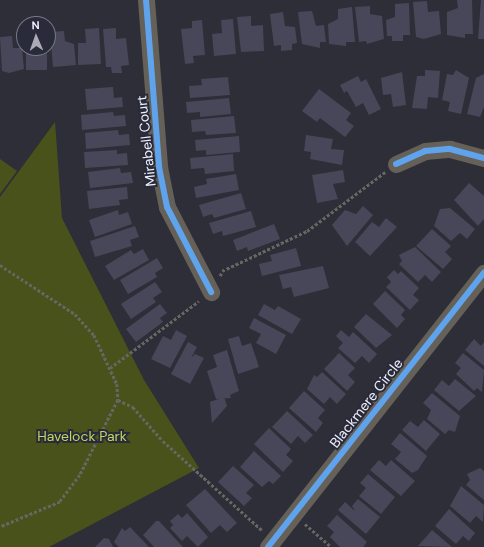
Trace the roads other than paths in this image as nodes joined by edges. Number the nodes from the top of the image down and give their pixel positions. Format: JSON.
{"nodes":[{"id":1,"x":146,"y":0,"type":"edge"},
{"id":2,"x":484,"y":158,"type":"edge"},
{"id":3,"x":396,"y":164,"type":"road end"},
{"id":4,"x":484,"y":273,"type":"edge"},
{"id":5,"x":211,"y":292,"type":"road end"},
{"id":6,"x":271,"y":544,"type":"edge"}],
"edges":[{"from":1,"to":5,"type":"street","name":"Mirabell Court"},
{"from":2,"to":3,"type":"street"},
{"from":4,"to":6,"type":"street","name":"Blackmere Circle"}]}
